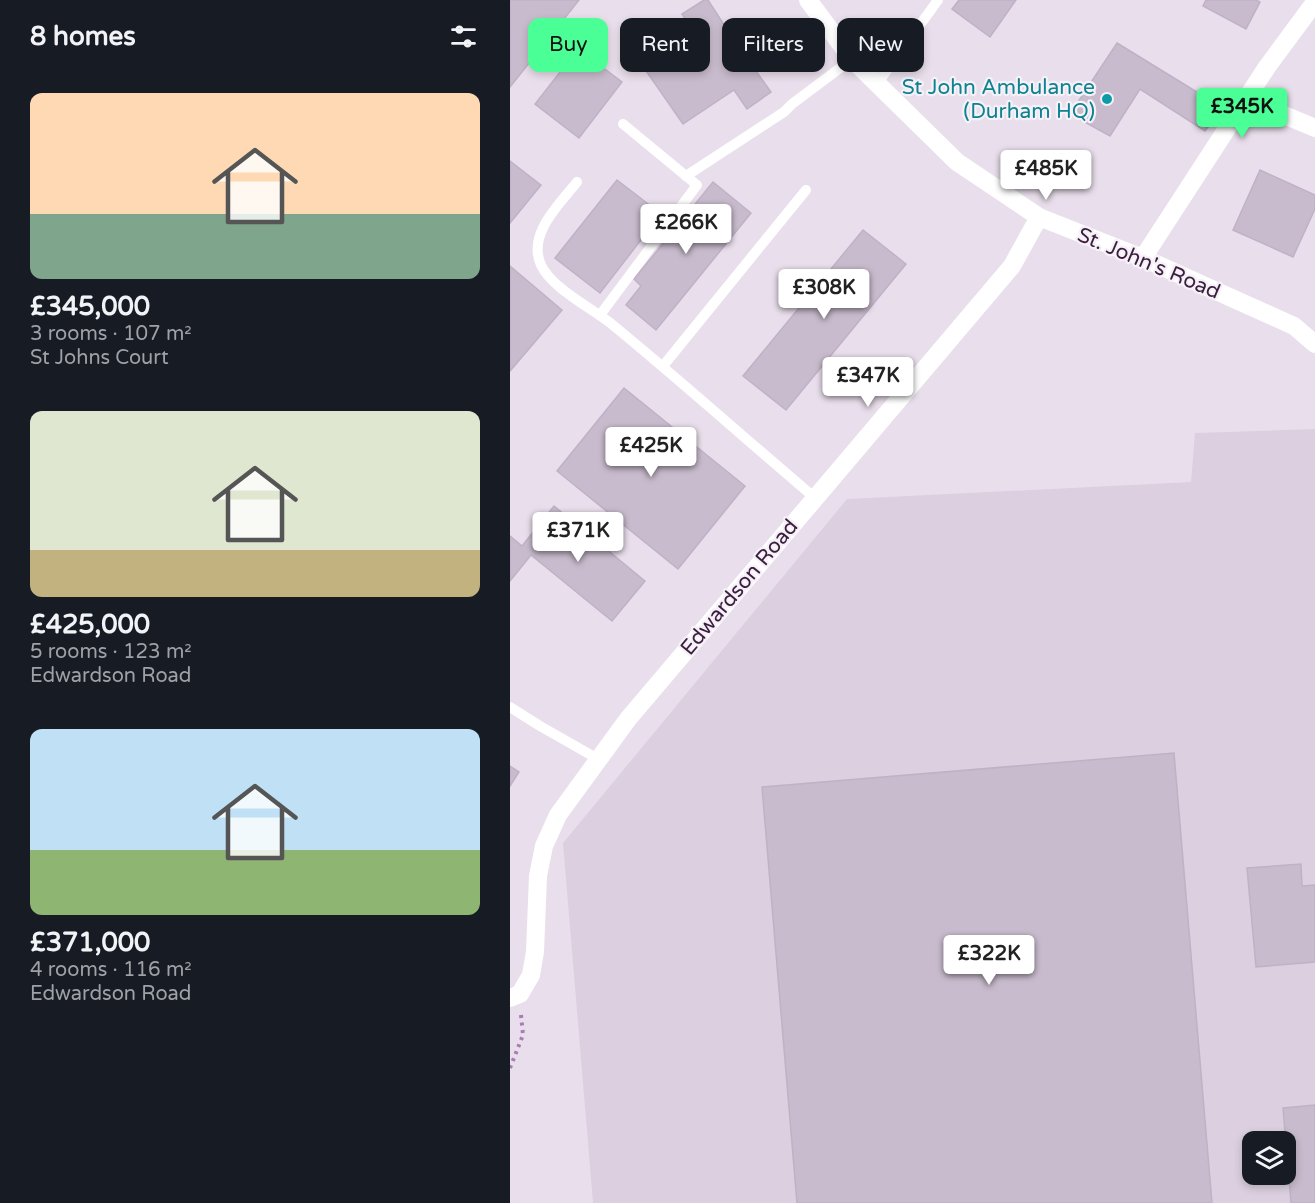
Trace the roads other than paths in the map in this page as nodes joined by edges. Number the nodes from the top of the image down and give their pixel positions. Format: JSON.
{"nodes":[{"id":1,"x":808,"y":0,"type":"edge"},
{"id":2,"x":938,"y":0,"type":"edge"},
{"id":3,"x":1315,"y":2,"type":"edge"},
{"id":4,"x":837,"y":39,"type":"edge"},
{"id":5,"x":837,"y":70,"type":"edge"},
{"id":6,"x":865,"y":72,"type":"edge"},
{"id":7,"x":877,"y":84,"type":"junction"},
{"id":8,"x":1246,"y":99,"type":"junction"},
{"id":9,"x":623,"y":124,"type":"dead end"},
{"id":10,"x":1315,"y":128,"type":"edge"},
{"id":11,"x":686,"y":176,"type":"junction"},
{"id":12,"x":577,"y":182,"type":"dead end"},
{"id":13,"x":806,"y":190,"type":"dead end"},
{"id":14,"x":1039,"y":218,"type":"junction"},
{"id":15,"x":1143,"y":258,"type":"junction"},
{"id":16,"x":600,"y":315,"type":"junction"},
{"id":17,"x":1315,"y":344,"type":"edge"},
{"id":18,"x":663,"y":366,"type":"junction"},
{"id":19,"x":815,"y":498,"type":"junction"},
{"id":20,"x":510,"y":706,"type":"edge"},
{"id":21,"x":598,"y":759,"type":"junction"},
{"id":22,"x":515,"y":996,"type":"edge"}],
"edges":[{"from":1,"to":4,"type":"street","name":"St. John's Road"},
{"from":2,"to":7,"type":"lane"},
{"from":3,"to":8,"type":"street"},
{"from":5,"to":11,"type":"lane"},
{"from":6,"to":7,"type":"street","name":"St. John's Road"},
{"from":7,"to":14,"type":"street","name":"St. John's Road"},
{"from":8,"to":10,"type":"street"},
{"from":8,"to":15,"type":"street"},
{"from":9,"to":11,"type":"lane"},
{"from":11,"to":16,"type":"lane"},
{"from":12,"to":16,"type":"lane"},
{"from":13,"to":18,"type":"lane"},
{"from":14,"to":15,"type":"street","name":"St. John's Road"},
{"from":14,"to":19,"type":"street","name":"Edwardson Road"},
{"from":15,"to":17,"type":"street","name":"St. John's Road"},
{"from":16,"to":18,"type":"lane"},
{"from":18,"to":19,"type":"lane"},
{"from":19,"to":21,"type":"street","name":"Edwardson Road"},
{"from":20,"to":21,"type":"lane"},
{"from":21,"to":22,"type":"street","name":"Edwardson Road"}]}
